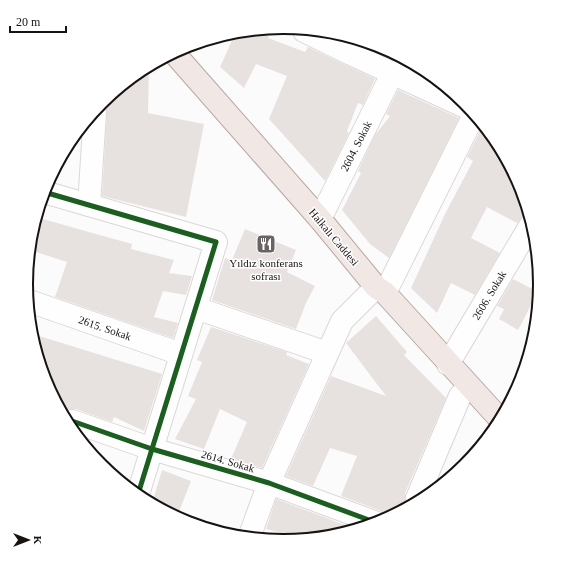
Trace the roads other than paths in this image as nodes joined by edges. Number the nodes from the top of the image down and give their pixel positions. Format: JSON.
{"nodes":[{"id":1,"x":311,"y":35,"type":"edge"},
{"id":2,"x":178,"y":57,"type":"edge"},
{"id":3,"x":393,"y":72,"type":"junction"},
{"id":4,"x":456,"y":102,"type":"edge"},
{"id":5,"x":472,"y":119,"type":"edge"},
{"id":6,"x":95,"y":120,"type":"edge"},
{"id":7,"x":50,"y":194,"type":"edge"},
{"id":8,"x":89,"y":205,"type":"junction"},
{"id":9,"x":320,"y":219,"type":"junction"},
{"id":10,"x":528,"y":230,"type":"edge"},
{"id":11,"x":380,"y":290,"type":"junction"},
{"id":12,"x":34,"y":302,"type":"edge"},
{"id":13,"x":196,"y":308,"type":"junction"},
{"id":14,"x":327,"y":353,"type":"junction"},
{"id":15,"x":181,"y":354,"type":"junction"},
{"id":16,"x":448,"y":364,"type":"junction"},
{"id":17,"x":469,"y":386,"type":"junction"},
{"id":18,"x":496,"y":415,"type":"edge"},
{"id":19,"x":74,"y":422,"type":"edge"},
{"id":20,"x":152,"y":449,"type":"junction"},
{"id":21,"x":269,"y":483,"type":"junction"},
{"id":22,"x":140,"y":489,"type":"edge"},
{"id":23,"x":418,"y":495,"type":"edge"},
{"id":24,"x":368,"y":520,"type":"edge"},
{"id":25,"x":251,"y":532,"type":"edge"}],
"edges":[{"from":1,"to":3,"type":"street"},
{"from":2,"to":9,"type":"main road","name":"Halkalı Caddesi"},
{"from":3,"to":4,"type":"street"},
{"from":3,"to":9,"type":"street","name":"2604. Sokak"},
{"from":5,"to":11,"type":"street"},
{"from":6,"to":8,"type":"street"},
{"from":7,"to":8,"type":"street"},
{"from":8,"to":13,"type":"street"},
{"from":9,"to":11,"type":"main road","name":"Halkalı Caddesi"},
{"from":10,"to":16,"type":"street","name":"2606. Sokak"},
{"from":11,"to":14,"type":"street"},
{"from":11,"to":16,"type":"main road","name":"Halkalı Caddesi"},
{"from":12,"to":15,"type":"street","name":"2615. Sokak"},
{"from":13,"to":14,"type":"street"},
{"from":13,"to":15,"type":"street"},
{"from":14,"to":21,"type":"street"},
{"from":15,"to":20,"type":"street"},
{"from":16,"to":17,"type":"main road","name":"Halkalı Caddesi"},
{"from":17,"to":18,"type":"main road","name":"Halkalı Caddesi"},
{"from":17,"to":23,"type":"street"},
{"from":19,"to":20,"type":"street","name":"2614. Sokak"},
{"from":20,"to":21,"type":"street","name":"2614. Sokak"},
{"from":20,"to":22,"type":"street"},
{"from":21,"to":24,"type":"street","name":"2614. Sokak"},
{"from":21,"to":25,"type":"street"}]}
